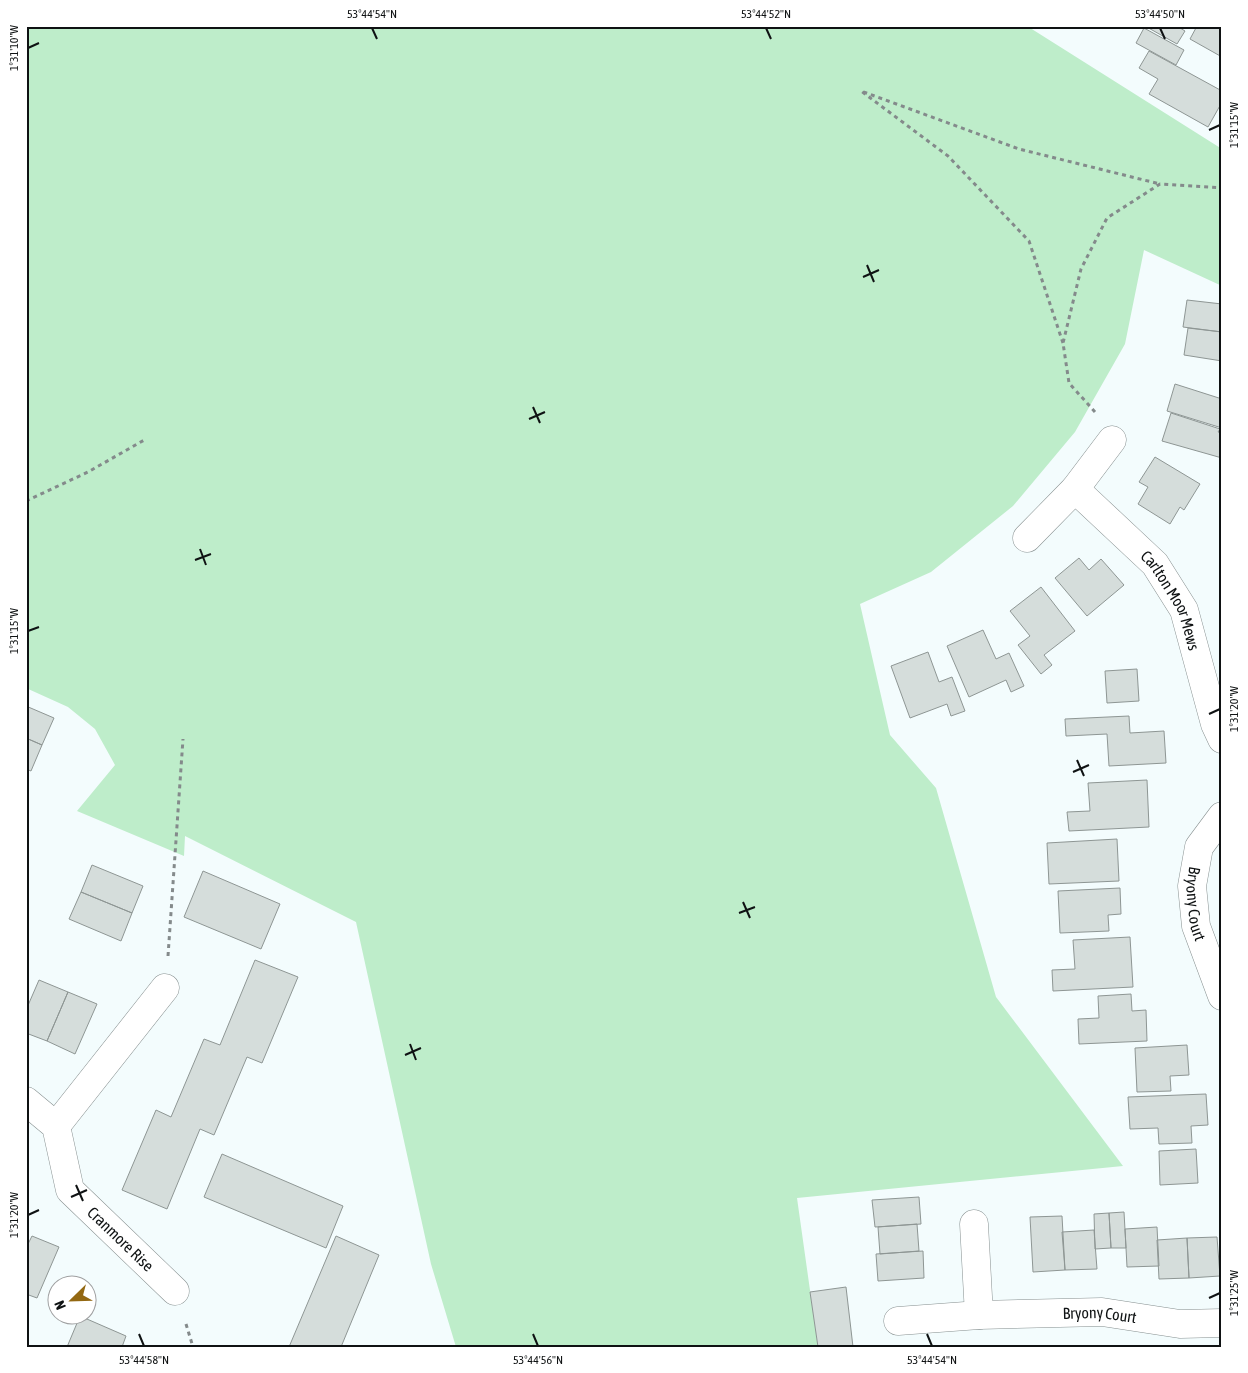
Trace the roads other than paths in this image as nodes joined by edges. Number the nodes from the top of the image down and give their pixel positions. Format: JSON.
{"nodes":[{"id":1,"x":1112,"y":440,"type":"road end"},
{"id":2,"x":1075,"y":489,"type":"junction"},
{"id":3,"x":1027,"y":538,"type":"dead end"},
{"id":4,"x":1222,"y":739,"type":"edge"},
{"id":5,"x":1222,"y":816,"type":"edge"},
{"id":6,"x":165,"y":988,"type":"road end"},
{"id":7,"x":1222,"y":996,"type":"edge"},
{"id":8,"x":26,"y":1101,"type":"edge"},
{"id":9,"x":56,"y":1126,"type":"junction"},
{"id":10,"x":974,"y":1224,"type":"dead end"},
{"id":11,"x":175,"y":1291,"type":"dead end"},
{"id":12,"x":979,"y":1315,"type":"junction"},
{"id":13,"x":898,"y":1321,"type":"dead end"},
{"id":14,"x":1222,"y":1323,"type":"edge"}],
"edges":[{"from":1,"to":2,"type":"street"},
{"from":2,"to":3,"type":"street"},
{"from":2,"to":4,"type":"street","name":"Carlton Moor Mews"},
{"from":5,"to":7,"type":"street","name":"Bryony Court"},
{"from":6,"to":9,"type":"street"},
{"from":8,"to":9,"type":"street"},
{"from":9,"to":11,"type":"street","name":"Cranmore Rise"},
{"from":10,"to":12,"type":"street"},
{"from":12,"to":13,"type":"street","name":"Bryony Court"},
{"from":12,"to":14,"type":"street","name":"Bryony Court"}]}
